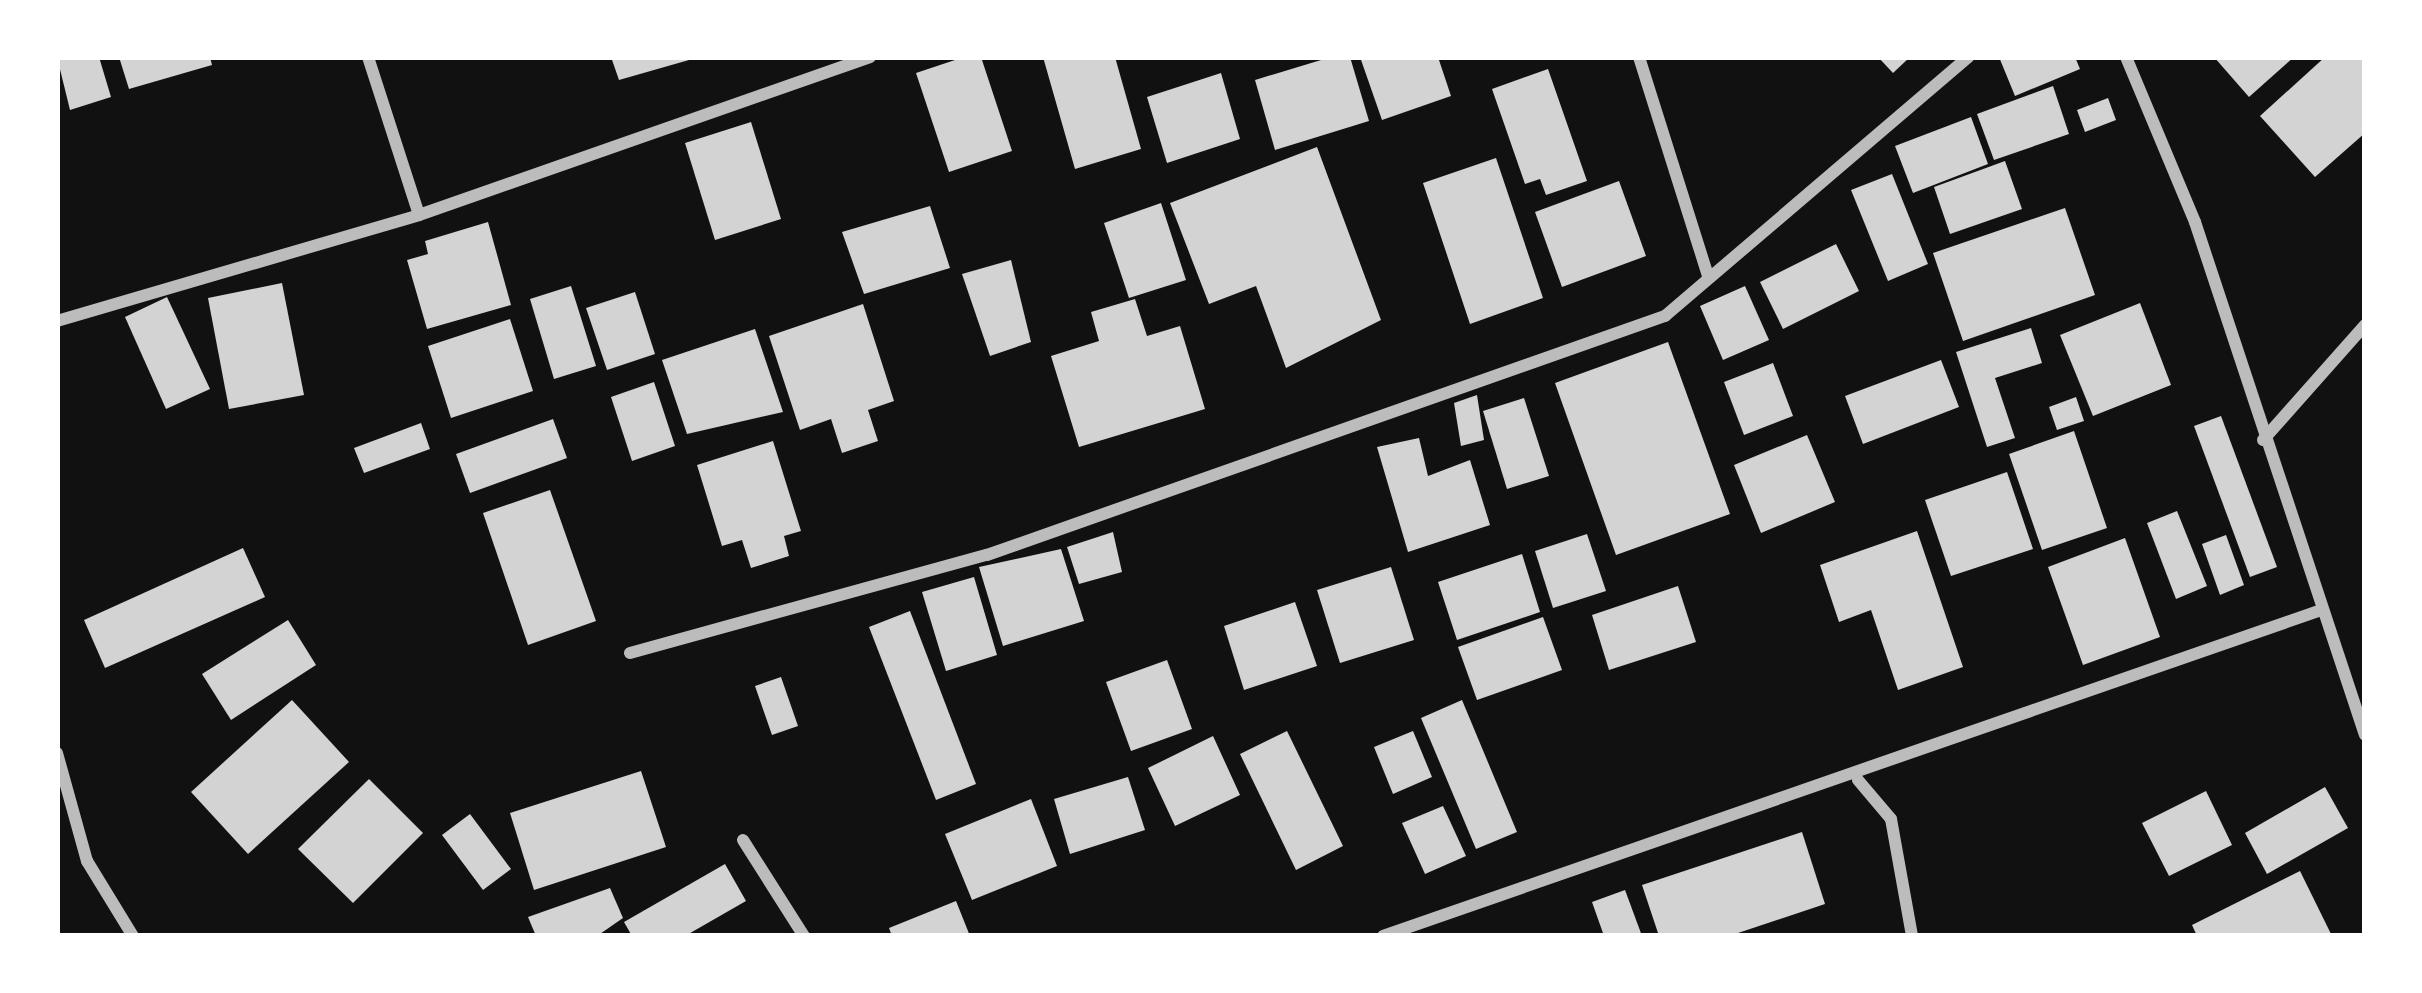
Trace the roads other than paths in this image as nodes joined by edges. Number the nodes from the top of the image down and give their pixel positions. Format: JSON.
{"nodes":[{"id":1,"x":368,"y":57,"type":"edge"},
{"id":2,"x":870,"y":57,"type":"edge"},
{"id":3,"x":1640,"y":57,"type":"edge"},
{"id":4,"x":1968,"y":57,"type":"edge"},
{"id":5,"x":2126,"y":57,"type":"edge"},
{"id":6,"x":419,"y":215,"type":"junction"},
{"id":7,"x":1708,"y":276,"type":"junction"},
{"id":8,"x":57,"y":321,"type":"edge"},
{"id":9,"x":2365,"y":326,"type":"edge"},
{"id":10,"x":2264,"y":440,"type":"junction"},
{"id":11,"x":2321,"y":610,"type":"junction"},
{"id":12,"x":629,"y":653,"type":"dead end"},
{"id":13,"x":2365,"y":735,"type":"edge"},
{"id":14,"x":57,"y":753,"type":"edge"},
{"id":15,"x":1858,"y":779,"type":"junction"},
{"id":16,"x":743,"y":840,"type":"dead end"},
{"id":17,"x":133,"y":936,"type":"edge"},
{"id":18,"x":804,"y":936,"type":"edge"},
{"id":19,"x":1383,"y":936,"type":"edge"},
{"id":20,"x":1912,"y":936,"type":"edge"}],
"edges":[{"from":1,"to":6,"type":"street"},
{"from":2,"to":6,"type":"street"},
{"from":3,"to":7,"type":"street"},
{"from":4,"to":7,"type":"street"},
{"from":5,"to":10,"type":"street"},
{"from":6,"to":8,"type":"street"},
{"from":7,"to":12,"type":"street"},
{"from":9,"to":10,"type":"street"},
{"from":10,"to":11,"type":"street"},
{"from":11,"to":13,"type":"street"},
{"from":11,"to":15,"type":"street"},
{"from":14,"to":17,"type":"street"},
{"from":15,"to":19,"type":"street"},
{"from":15,"to":20,"type":"street"},
{"from":16,"to":18,"type":"street"}]}
